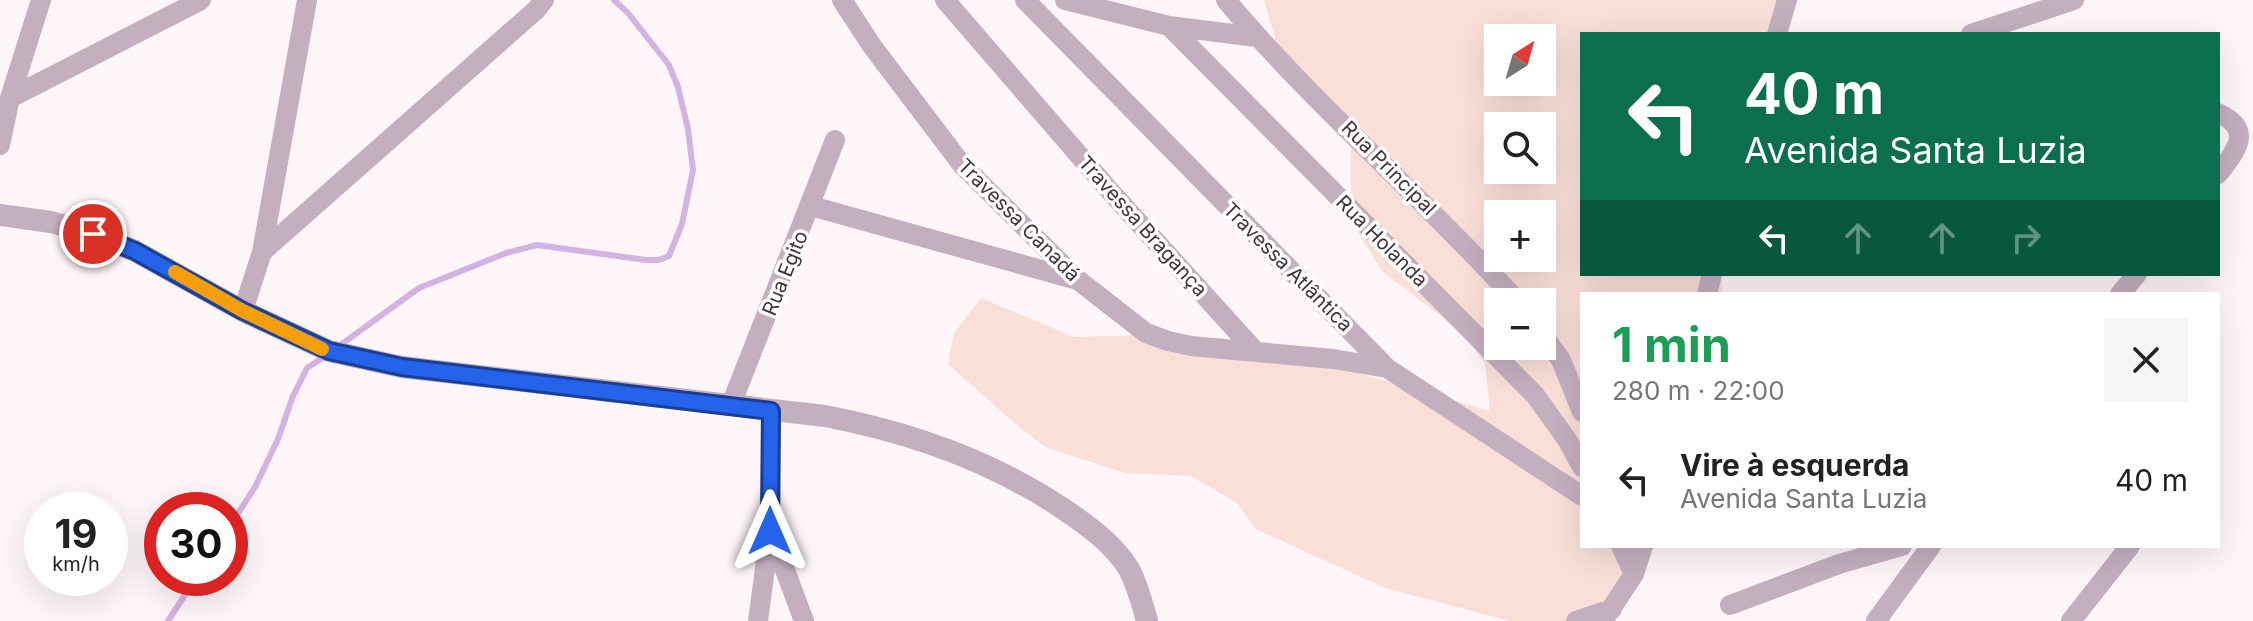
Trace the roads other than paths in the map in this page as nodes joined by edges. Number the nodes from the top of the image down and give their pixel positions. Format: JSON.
{"nodes":[{"id":1,"x":41,"y":0,"type":"edge"},
{"id":2,"x":201,"y":0,"type":"edge"},
{"id":3,"x":307,"y":0,"type":"edge"},
{"id":4,"x":544,"y":0,"type":"edge"},
{"id":5,"x":842,"y":0,"type":"edge"},
{"id":6,"x":945,"y":0,"type":"edge"},
{"id":7,"x":1025,"y":0,"type":"edge"},
{"id":8,"x":1065,"y":0,"type":"edge"},
{"id":9,"x":1226,"y":0,"type":"edge"},
{"id":10,"x":1787,"y":0,"type":"edge"},
{"id":11,"x":2074,"y":0,"type":"edge"},
{"id":12,"x":1169,"y":26,"type":"junction"},
{"id":13,"x":1778,"y":32,"type":"edge"},
{"id":14,"x":1977,"y":32,"type":"edge"},
{"id":15,"x":1257,"y":37,"type":"junction"},
{"id":16,"x":10,"y":98,"type":"junction"},
{"id":17,"x":2220,"y":114,"type":"edge"},
{"id":18,"x":835,"y":140,"type":"dead end"},
{"id":19,"x":0,"y":145,"type":"edge"},
{"id":20,"x":2220,"y":171,"type":"edge"},
{"id":21,"x":811,"y":206,"type":"junction"},
{"id":22,"x":0,"y":215,"type":"edge"},
{"id":23,"x":262,"y":252,"type":"junction"},
{"id":24,"x":1078,"y":280,"type":"junction"},
{"id":25,"x":1505,"y":288,"type":"edge"},
{"id":26,"x":243,"y":311,"type":"junction"},
{"id":27,"x":1255,"y":351,"type":"junction"},
{"id":28,"x":1556,"y":353,"type":"edge"},
{"id":29,"x":1387,"y":368,"type":"junction"},
{"id":30,"x":731,"y":405,"type":"junction"},
{"id":31,"x":1580,"y":407,"type":"edge"},
{"id":32,"x":771,"y":411,"type":"junction"},
{"id":33,"x":1580,"y":463,"type":"edge"},
{"id":34,"x":1580,"y":495,"type":"edge"},
{"id":35,"x":770,"y":531,"type":"junction"},
{"id":36,"x":1622,"y":548,"type":"edge"},
{"id":37,"x":1642,"y":548,"type":"edge"},
{"id":38,"x":1895,"y":548,"type":"edge"},
{"id":39,"x":1930,"y":548,"type":"edge"},
{"id":40,"x":2128,"y":548,"type":"edge"},
{"id":41,"x":1634,"y":574,"type":"junction"},
{"id":42,"x":1730,"y":605,"type":"dead end"},
{"id":43,"x":1608,"y":615,"type":"edge"},
{"id":44,"x":758,"y":621,"type":"edge"},
{"id":45,"x":804,"y":621,"type":"edge"},
{"id":46,"x":1147,"y":621,"type":"edge"},
{"id":47,"x":1576,"y":621,"type":"edge"},
{"id":48,"x":1876,"y":621,"type":"edge"},
{"id":49,"x":2071,"y":621,"type":"edge"}],
"edges":[{"from":1,"to":16,"type":"street"},
{"from":2,"to":16,"type":"street"},
{"from":3,"to":23,"type":"street"},
{"from":4,"to":23,"type":"street"},
{"from":5,"to":24,"type":"street","name":"Travessa Canadá"},
{"from":6,"to":27,"type":"street","name":"Travessa Bragança"},
{"from":7,"to":29,"type":"street","name":"Travessa Atlântica"},
{"from":8,"to":12,"type":"street"},
{"from":9,"to":15,"type":"street","name":"Rua Principal"},
{"from":10,"to":13,"type":"street"},
{"from":11,"to":14,"type":"street"},
{"from":12,"to":15,"type":"street"},
{"from":12,"to":33,"type":"street","name":"Rua Holanda"},
{"from":15,"to":25,"type":"street","name":"Rua Principal"},
{"from":16,"to":19,"type":"street"},
{"from":17,"to":20,"type":"street"},
{"from":18,"to":21,"type":"street","name":"Rua Egito"},
{"from":21,"to":24,"type":"street"},
{"from":21,"to":30,"type":"street","name":"Rua Egito"},
{"from":22,"to":26,"type":"street"},
{"from":23,"to":26,"type":"street"},
{"from":24,"to":27,"type":"street","name":"Travessa Canadá"},
{"from":26,"to":30,"type":"street"},
{"from":27,"to":29,"type":"street"},
{"from":28,"to":31,"type":"street"},
{"from":29,"to":34,"type":"street","name":"Travessa Atlântica"},
{"from":30,"to":32,"type":"street"},
{"from":32,"to":35,"type":"street"},
{"from":32,"to":46,"type":"street"},
{"from":35,"to":44,"type":"street"},
{"from":35,"to":45,"type":"street"},
{"from":36,"to":41,"type":"street"},
{"from":37,"to":41,"type":"street"},
{"from":38,"to":42,"type":"street"},
{"from":39,"to":48,"type":"street"},
{"from":40,"to":49,"type":"street"},
{"from":41,"to":43,"type":"street"},
{"from":43,"to":47,"type":"street"}]}
